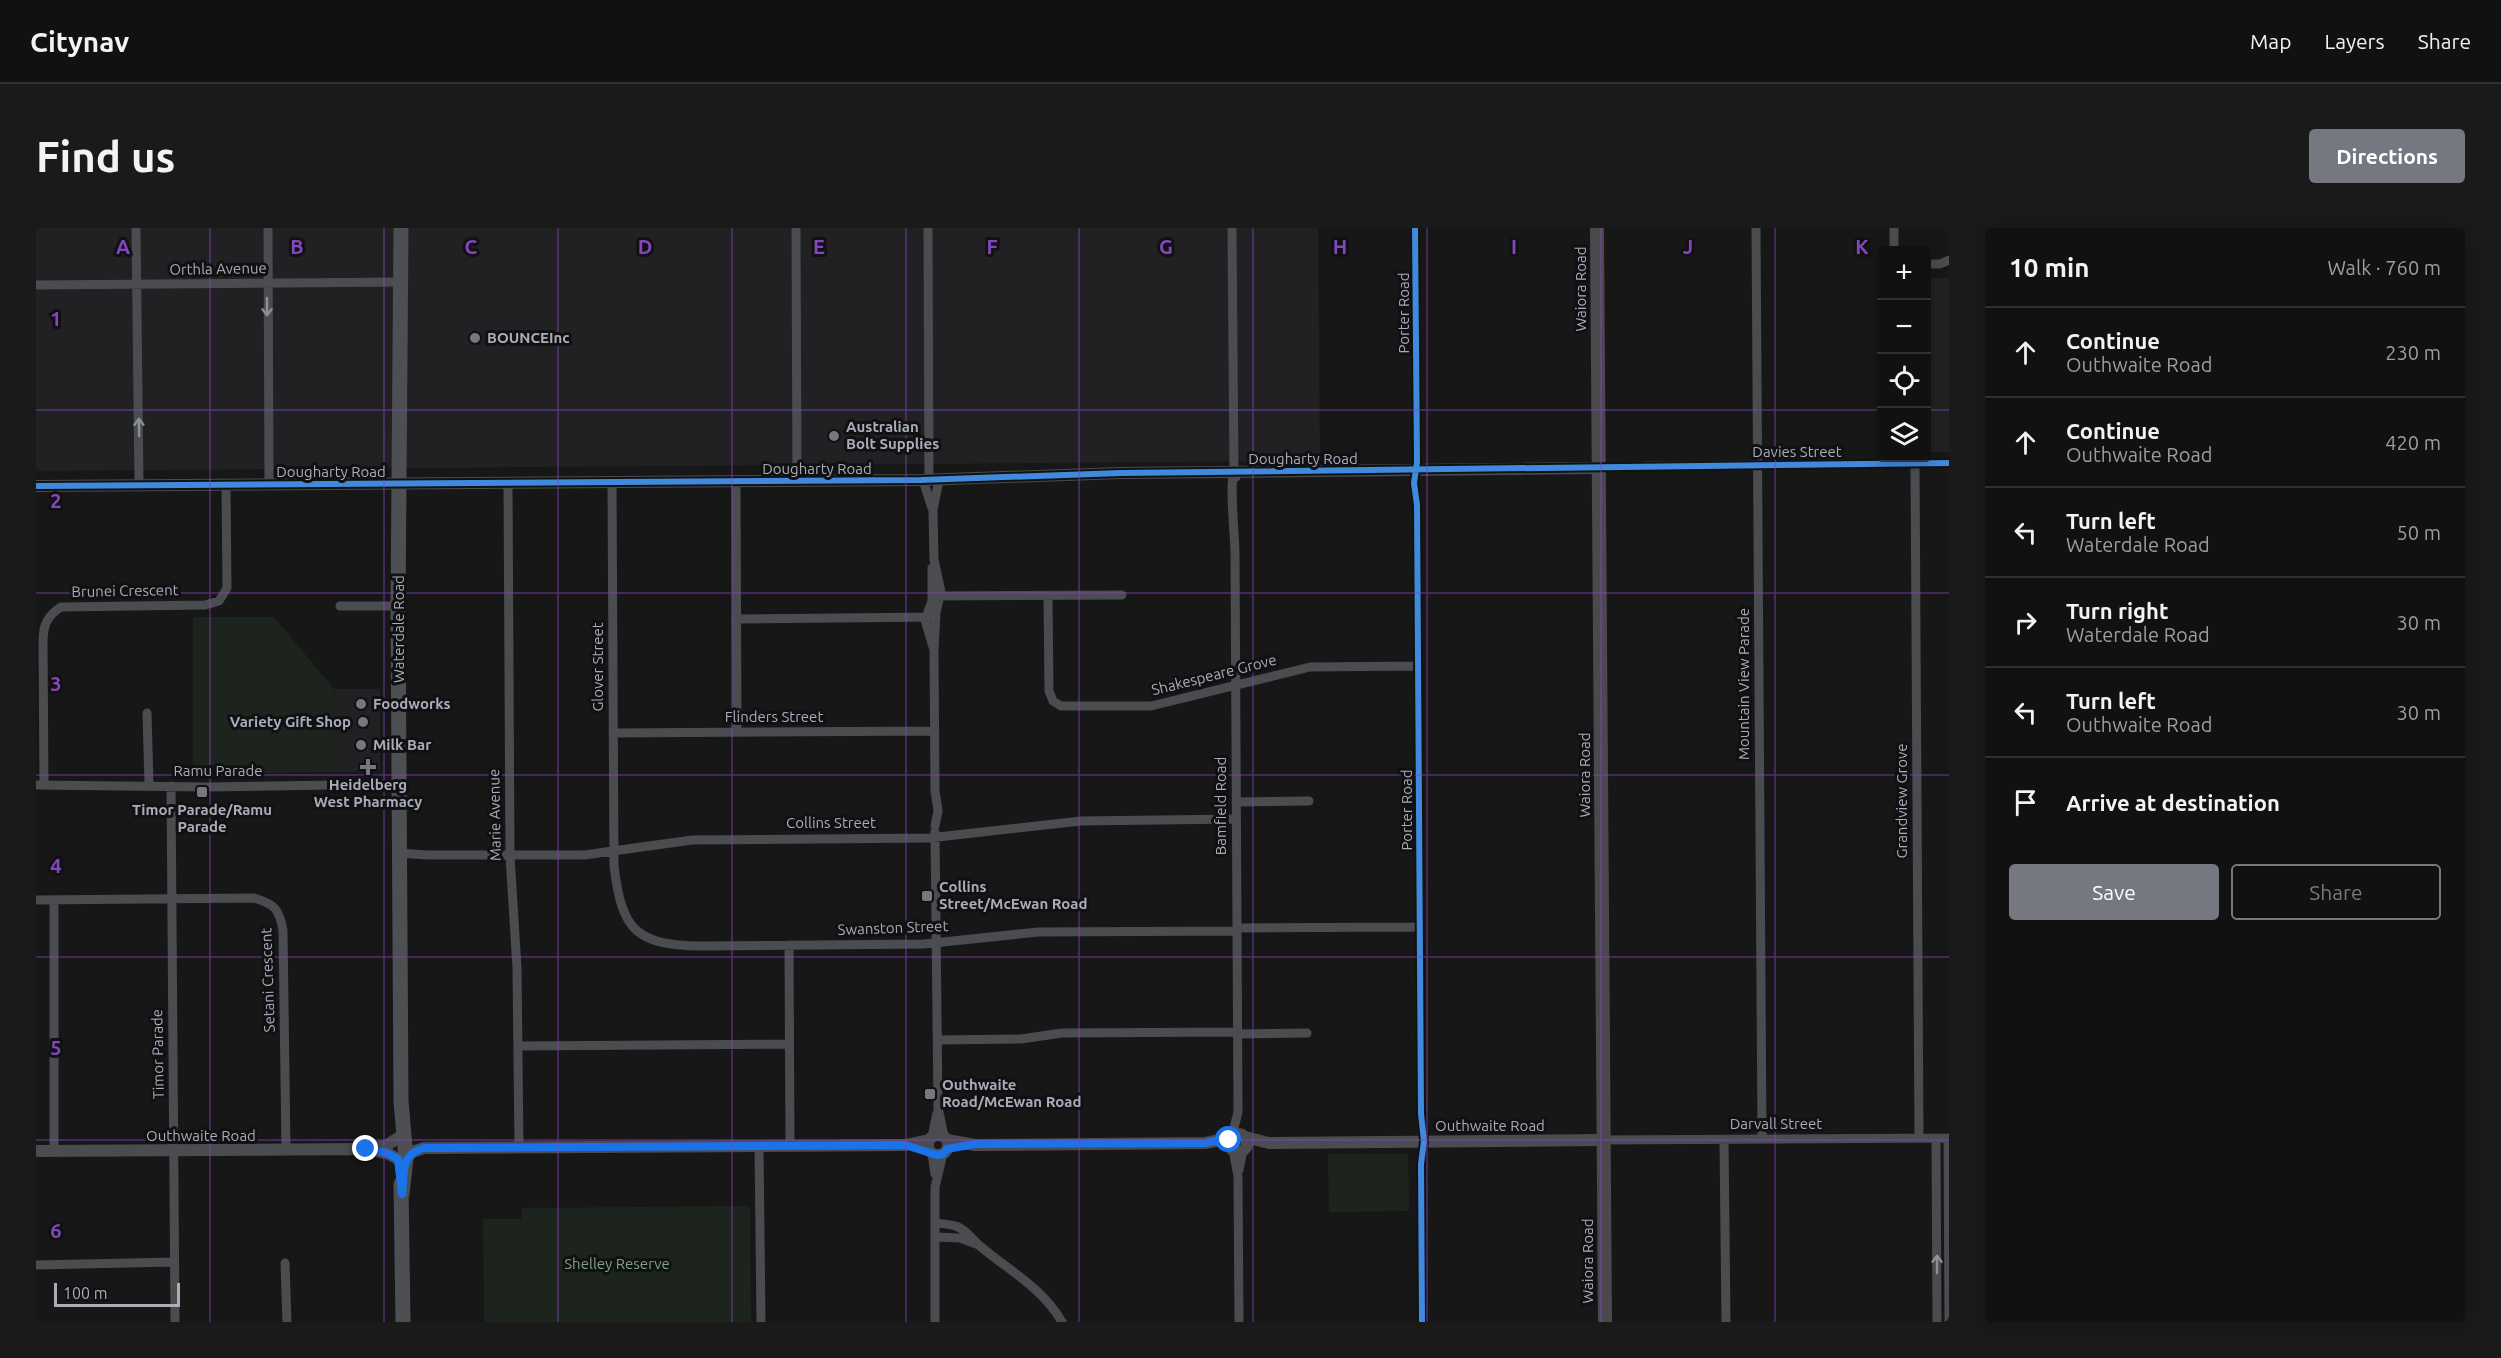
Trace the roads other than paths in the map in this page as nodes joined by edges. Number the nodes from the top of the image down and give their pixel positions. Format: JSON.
{"nodes":[{"id":1,"x":136,"y":228,"type":"edge"},
{"id":2,"x":268,"y":228,"type":"edge"},
{"id":3,"x":401,"y":228,"type":"edge"},
{"id":4,"x":796,"y":228,"type":"edge"},
{"id":5,"x":928,"y":228,"type":"edge"},
{"id":6,"x":1233,"y":228,"type":"edge"},
{"id":7,"x":1415,"y":228,"type":"edge"},
{"id":8,"x":1597,"y":228,"type":"edge"},
{"id":9,"x":1756,"y":228,"type":"edge"},
{"id":10,"x":1894,"y":228,"type":"edge"},
{"id":11,"x":1894,"y":246,"type":"edge"},
{"id":12,"x":1949,"y":260,"type":"edge"},
{"id":13,"x":1931,"y":264,"type":"edge"},
{"id":14,"x":401,"y":282,"type":"junction"},
{"id":15,"x":268,"y":283,"type":"junction"},
{"id":16,"x":137,"y":284,"type":"junction"},
{"id":17,"x":36,"y":285,"type":"edge"},
{"id":18,"x":1877,"y":461,"type":"edge"},
{"id":19,"x":1902,"y":462,"type":"edge"},
{"id":20,"x":1949,"y":463,"type":"edge"},
{"id":21,"x":1758,"y":464,"type":"junction"},
{"id":22,"x":1915,"y":464,"type":"junction"},
{"id":23,"x":1645,"y":466,"type":"dead end"},
{"id":24,"x":1599,"y":468,"type":"junction"},
{"id":25,"x":1417,"y":470,"type":"junction"},
{"id":26,"x":1234,"y":472,"type":"junction"},
{"id":27,"x":930,"y":480,"type":"junction"},
{"id":28,"x":736,"y":481,"type":"junction"},
{"id":29,"x":797,"y":481,"type":"junction"},
{"id":30,"x":612,"y":482,"type":"junction"},
{"id":31,"x":400,"y":483,"type":"junction"},
{"id":32,"x":507,"y":483,"type":"junction"},
{"id":33,"x":226,"y":484,"type":"junction"},
{"id":34,"x":269,"y":484,"type":"junction"},
{"id":35,"x":139,"y":485,"type":"junction"},
{"id":36,"x":36,"y":486,"type":"edge"},
{"id":37,"x":933,"y":510,"type":"junction"},
{"id":38,"x":1122,"y":595,"type":"dead end"},
{"id":39,"x":937,"y":596,"type":"junction"},
{"id":40,"x":1048,"y":596,"type":"junction"},
{"id":41,"x":340,"y":606,"type":"dead end"},
{"id":42,"x":398,"y":606,"type":"junction"},
{"id":43,"x":931,"y":617,"type":"junction"},
{"id":44,"x":736,"y":619,"type":"junction"},
{"id":45,"x":1418,"y":666,"type":"junction"},
{"id":46,"x":1235,"y":684,"type":"junction"},
{"id":47,"x":147,"y":713,"type":"dead end"},
{"id":48,"x":935,"y":731,"type":"junction"},
{"id":49,"x":737,"y":732,"type":"junction"},
{"id":50,"x":613,"y":733,"type":"junction"},
{"id":51,"x":399,"y":784,"type":"junction"},
{"id":52,"x":40,"y":785,"type":"edge"},
{"id":53,"x":149,"y":785,"type":"junction"},
{"id":54,"x":171,"y":786,"type":"junction"},
{"id":55,"x":1309,"y":801,"type":"dead end"},
{"id":56,"x":1236,"y":802,"type":"junction"},
{"id":57,"x":1236,"y":819,"type":"junction"},
{"id":58,"x":935,"y":831,"type":"junction"},
{"id":59,"x":614,"y":852,"type":"junction"},
{"id":60,"x":510,"y":855,"type":"junction"},
{"id":61,"x":400,"y":856,"type":"junction"},
{"id":62,"x":172,"y":898,"type":"junction"},
{"id":63,"x":36,"y":900,"type":"edge"},
{"id":64,"x":54,"y":900,"type":"junction"},
{"id":65,"x":1420,"y":927,"type":"junction"},
{"id":66,"x":1237,"y":929,"type":"junction"},
{"id":67,"x":936,"y":943,"type":"junction"},
{"id":68,"x":789,"y":945,"type":"junction"},
{"id":69,"x":1237,"y":1033,"type":"junction"},
{"id":70,"x":1307,"y":1033,"type":"dead end"},
{"id":71,"x":937,"y":1040,"type":"junction"},
{"id":72,"x":789,"y":1044,"type":"junction"},
{"id":73,"x":518,"y":1046,"type":"junction"},
{"id":74,"x":402,"y":1138,"type":"junction"},
{"id":75,"x":1919,"y":1138,"type":"junction"},
{"id":76,"x":1936,"y":1138,"type":"junction"},
{"id":77,"x":1948,"y":1138,"type":"edge"},
{"id":78,"x":1762,"y":1139,"type":"junction"},
{"id":79,"x":1604,"y":1140,"type":"junction"},
{"id":80,"x":1724,"y":1140,"type":"junction"},
{"id":81,"x":1421,"y":1141,"type":"junction"},
{"id":82,"x":1238,"y":1143,"type":"junction"},
{"id":83,"x":938,"y":1145,"type":"junction"},
{"id":84,"x":759,"y":1146,"type":"junction"},
{"id":85,"x":790,"y":1146,"type":"junction"},
{"id":86,"x":519,"y":1147,"type":"junction"},
{"id":87,"x":424,"y":1148,"type":"junction"},
{"id":88,"x":366,"y":1149,"type":"junction"},
{"id":89,"x":54,"y":1150,"type":"junction"},
{"id":90,"x":286,"y":1150,"type":"junction"},
{"id":91,"x":36,"y":1151,"type":"edge"},
{"id":92,"x":174,"y":1152,"type":"junction"},
{"id":93,"x":402,"y":1159,"type":"junction"},
{"id":94,"x":935,"y":1223,"type":"junction"},
{"id":95,"x":935,"y":1237,"type":"junction"},
{"id":96,"x":979,"y":1245,"type":"junction"},
{"id":97,"x":174,"y":1262,"type":"junction"},
{"id":98,"x":285,"y":1263,"type":"dead end"},
{"id":99,"x":36,"y":1265,"type":"edge"},
{"id":100,"x":175,"y":1322,"type":"edge"},
{"id":101,"x":286,"y":1322,"type":"edge"},
{"id":102,"x":403,"y":1322,"type":"edge"},
{"id":103,"x":760,"y":1322,"type":"edge"},
{"id":104,"x":935,"y":1322,"type":"edge"},
{"id":105,"x":1062,"y":1322,"type":"edge"},
{"id":106,"x":1239,"y":1322,"type":"edge"},
{"id":107,"x":1422,"y":1322,"type":"edge"},
{"id":108,"x":1605,"y":1322,"type":"edge"},
{"id":109,"x":1726,"y":1322,"type":"edge"},
{"id":110,"x":1937,"y":1322,"type":"edge"},
{"id":111,"x":1949,"y":1322,"type":"edge"}],
"edges":[{"from":1,"to":16,"type":"street"},
{"from":2,"to":15,"type":"street"},
{"from":3,"to":14,"type":"main road","name":"Waterdale Road"},
{"from":4,"to":29,"type":"street"},
{"from":5,"to":27,"type":"street"},
{"from":6,"to":26,"type":"street","name":"Bamfield Road"},
{"from":7,"to":25,"type":"street","name":"Porter Road"},
{"from":8,"to":24,"type":"main road","name":"Waiora Road"},
{"from":9,"to":21,"type":"street","name":"Mountain View Parade"},
{"from":10,"to":11,"type":"street"},
{"from":12,"to":13,"type":"street"},
{"from":14,"to":15,"type":"street","name":"Orthla Avenue"},
{"from":14,"to":31,"type":"main road","name":"Waterdale Road"},
{"from":15,"to":16,"type":"street","name":"Orthla Avenue"},
{"from":15,"to":34,"type":"street","one_way":true},
{"from":16,"to":17,"type":"street","name":"Orthla Avenue"},
{"from":35,"to":16,"type":"street","one_way":true},
{"from":18,"to":21,"type":"street","name":"Davies Street"},
{"from":19,"to":22,"type":"street","name":"Davies Street"},
{"from":20,"to":22,"type":"street","name":"Davies Street"},
{"from":21,"to":23,"type":"street","name":"Davies Street"},
{"from":21,"to":78,"type":"street","name":"Mountain View Parade"},
{"from":22,"to":75,"type":"street","name":"Grandview Grove"},
{"from":24,"to":25,"type":"street","name":"Dougharty Road"},
{"from":24,"to":79,"type":"main road","name":"Waiora Road"},
{"from":25,"to":26,"type":"street","name":"Dougharty Road"},
{"from":25,"to":45,"type":"street","name":"Porter Road"},
{"from":26,"to":27,"type":"street","name":"Dougharty Road"},
{"from":26,"to":46,"type":"street","name":"Bamfield Road"},
{"from":27,"to":29,"type":"street","name":"Dougharty Road"},
{"from":27,"to":37,"type":"street"},
{"from":27,"to":37,"type":"street"},
{"from":28,"to":29,"type":"street","name":"Dougharty Road"},
{"from":28,"to":30,"type":"street","name":"Dougharty Road"},
{"from":28,"to":44,"type":"street"},
{"from":30,"to":32,"type":"street","name":"Dougharty Road"},
{"from":30,"to":50,"type":"street","name":"Glover Street"},
{"from":31,"to":32,"type":"street","name":"Dougharty Road"},
{"from":31,"to":34,"type":"street","name":"Dougharty Road"},
{"from":31,"to":42,"type":"main road","name":"Waterdale Road"},
{"from":32,"to":60,"type":"street","name":"Marie Avenue"},
{"from":33,"to":34,"type":"street","name":"Dougharty Road"},
{"from":33,"to":35,"type":"street","name":"Dougharty Road"},
{"from":33,"to":52,"type":"street","name":"Brunei Crescent"},
{"from":35,"to":36,"type":"street","name":"Dougharty Road"},
{"from":37,"to":39,"type":"street"},
{"from":38,"to":40,"type":"street"},
{"from":39,"to":40,"type":"street"},
{"from":39,"to":43,"type":"street"},
{"from":40,"to":46,"type":"street","name":"Shakespeare Grove"},
{"from":41,"to":42,"type":"street"},
{"from":42,"to":51,"type":"main road","name":"Waterdale Road"},
{"from":43,"to":44,"type":"street"},
{"from":43,"to":48,"type":"street"},
{"from":44,"to":49,"type":"street"},
{"from":45,"to":46,"type":"street","name":"Shakespeare Grove"},
{"from":45,"to":65,"type":"street","name":"Porter Road"},
{"from":46,"to":56,"type":"street","name":"Bamfield Road"},
{"from":47,"to":53,"type":"street"},
{"from":48,"to":49,"type":"street","name":"Flinders Street"},
{"from":48,"to":58,"type":"street"},
{"from":49,"to":50,"type":"street","name":"Flinders Street"},
{"from":50,"to":59,"type":"street","name":"Glover Street"},
{"from":51,"to":54,"type":"street","name":"Ramu Parade"},
{"from":51,"to":61,"type":"main road","name":"Waterdale Road"},
{"from":52,"to":53,"type":"street","name":"Ramu Parade"},
{"from":53,"to":54,"type":"street","name":"Ramu Parade"},
{"from":54,"to":62,"type":"street","name":"Timor Parade"},
{"from":55,"to":56,"type":"street"},
{"from":56,"to":57,"type":"street","name":"Bamfield Road"},
{"from":57,"to":58,"type":"street","name":"Collins Street"},
{"from":57,"to":66,"type":"street","name":"Bamfield Road"},
{"from":58,"to":59,"type":"street","name":"Collins Street"},
{"from":58,"to":67,"type":"street"},
{"from":59,"to":60,"type":"street","name":"Collins Street"},
{"from":59,"to":68,"type":"street","name":"Swanston Street"},
{"from":60,"to":61,"type":"street","name":"Collins Street"},
{"from":60,"to":73,"type":"street","name":"Marie Avenue"},
{"from":61,"to":74,"type":"main road","name":"Waterdale Road"},
{"from":62,"to":64,"type":"street","name":"Setani Crescent"},
{"from":62,"to":90,"type":"street","name":"Setani Crescent"},
{"from":62,"to":92,"type":"street","name":"Timor Parade"},
{"from":63,"to":64,"type":"street","name":"Setani Crescent"},
{"from":64,"to":89,"type":"street"},
{"from":65,"to":66,"type":"street","name":"Swanston Street"},
{"from":65,"to":81,"type":"street","name":"Porter Road"},
{"from":66,"to":67,"type":"street","name":"Swanston Street"},
{"from":66,"to":69,"type":"street","name":"Bamfield Road"},
{"from":67,"to":68,"type":"street","name":"Swanston Street"},
{"from":67,"to":71,"type":"street"},
{"from":68,"to":72,"type":"street"},
{"from":69,"to":70,"type":"street"},
{"from":69,"to":71,"type":"street"},
{"from":69,"to":82,"type":"street","name":"Bamfield Road"},
{"from":71,"to":83,"type":"street"},
{"from":72,"to":73,"type":"street"},
{"from":72,"to":85,"type":"street"},
{"from":73,"to":86,"type":"street","name":"Marie Avenue"},
{"from":74,"to":87,"type":"street","name":"Outhwaite Road"},
{"from":74,"to":88,"type":"street","name":"Outhwaite Road"},
{"from":74,"to":93,"type":"main road","name":"Waterdale Road"},
{"from":75,"to":76,"type":"street","name":"Darvall Street"},
{"from":75,"to":78,"type":"street","name":"Darvall Street"},
{"from":76,"to":77,"type":"street","name":"Darvall Street"},
{"from":110,"to":76,"type":"street","one_way":true},
{"from":77,"to":111,"type":"street"},
{"from":78,"to":80,"type":"street","name":"Darvall Street"},
{"from":79,"to":80,"type":"street","name":"Darvall Street"},
{"from":79,"to":81,"type":"street","name":"Outhwaite Road"},
{"from":79,"to":108,"type":"main road","name":"Waiora Road"},
{"from":80,"to":109,"type":"street"},
{"from":81,"to":82,"type":"street","name":"Outhwaite Road"},
{"from":81,"to":107,"type":"street","name":"Porter Road"},
{"from":82,"to":83,"type":"street","name":"Outhwaite Road"},
{"from":82,"to":106,"type":"street","name":"Bamfield Road"},
{"from":83,"to":85,"type":"street","name":"Outhwaite Road"},
{"from":83,"to":94,"type":"street"},
{"from":84,"to":85,"type":"street","name":"Outhwaite Road"},
{"from":84,"to":86,"type":"street","name":"Outhwaite Road"},
{"from":84,"to":103,"type":"street"},
{"from":86,"to":87,"type":"street","name":"Outhwaite Road"},
{"from":87,"to":93,"type":"street","name":"Outhwaite Road"},
{"from":88,"to":90,"type":"street","name":"Outhwaite Road"},
{"from":88,"to":93,"type":"street","name":"Outhwaite Road"},
{"from":89,"to":91,"type":"street","name":"Outhwaite Road"},
{"from":89,"to":92,"type":"street","name":"Outhwaite Road"},
{"from":90,"to":92,"type":"street","name":"Outhwaite Road"},
{"from":92,"to":97,"type":"street","name":"Timor Parade"},
{"from":93,"to":102,"type":"main road","name":"Waterdale Road"},
{"from":94,"to":95,"type":"street"},
{"from":94,"to":96,"type":"street"},
{"from":95,"to":96,"type":"street"},
{"from":95,"to":104,"type":"street"},
{"from":96,"to":105,"type":"street"},
{"from":97,"to":99,"type":"street"},
{"from":97,"to":100,"type":"street","name":"Timor Parade"},
{"from":98,"to":101,"type":"street"}]}
